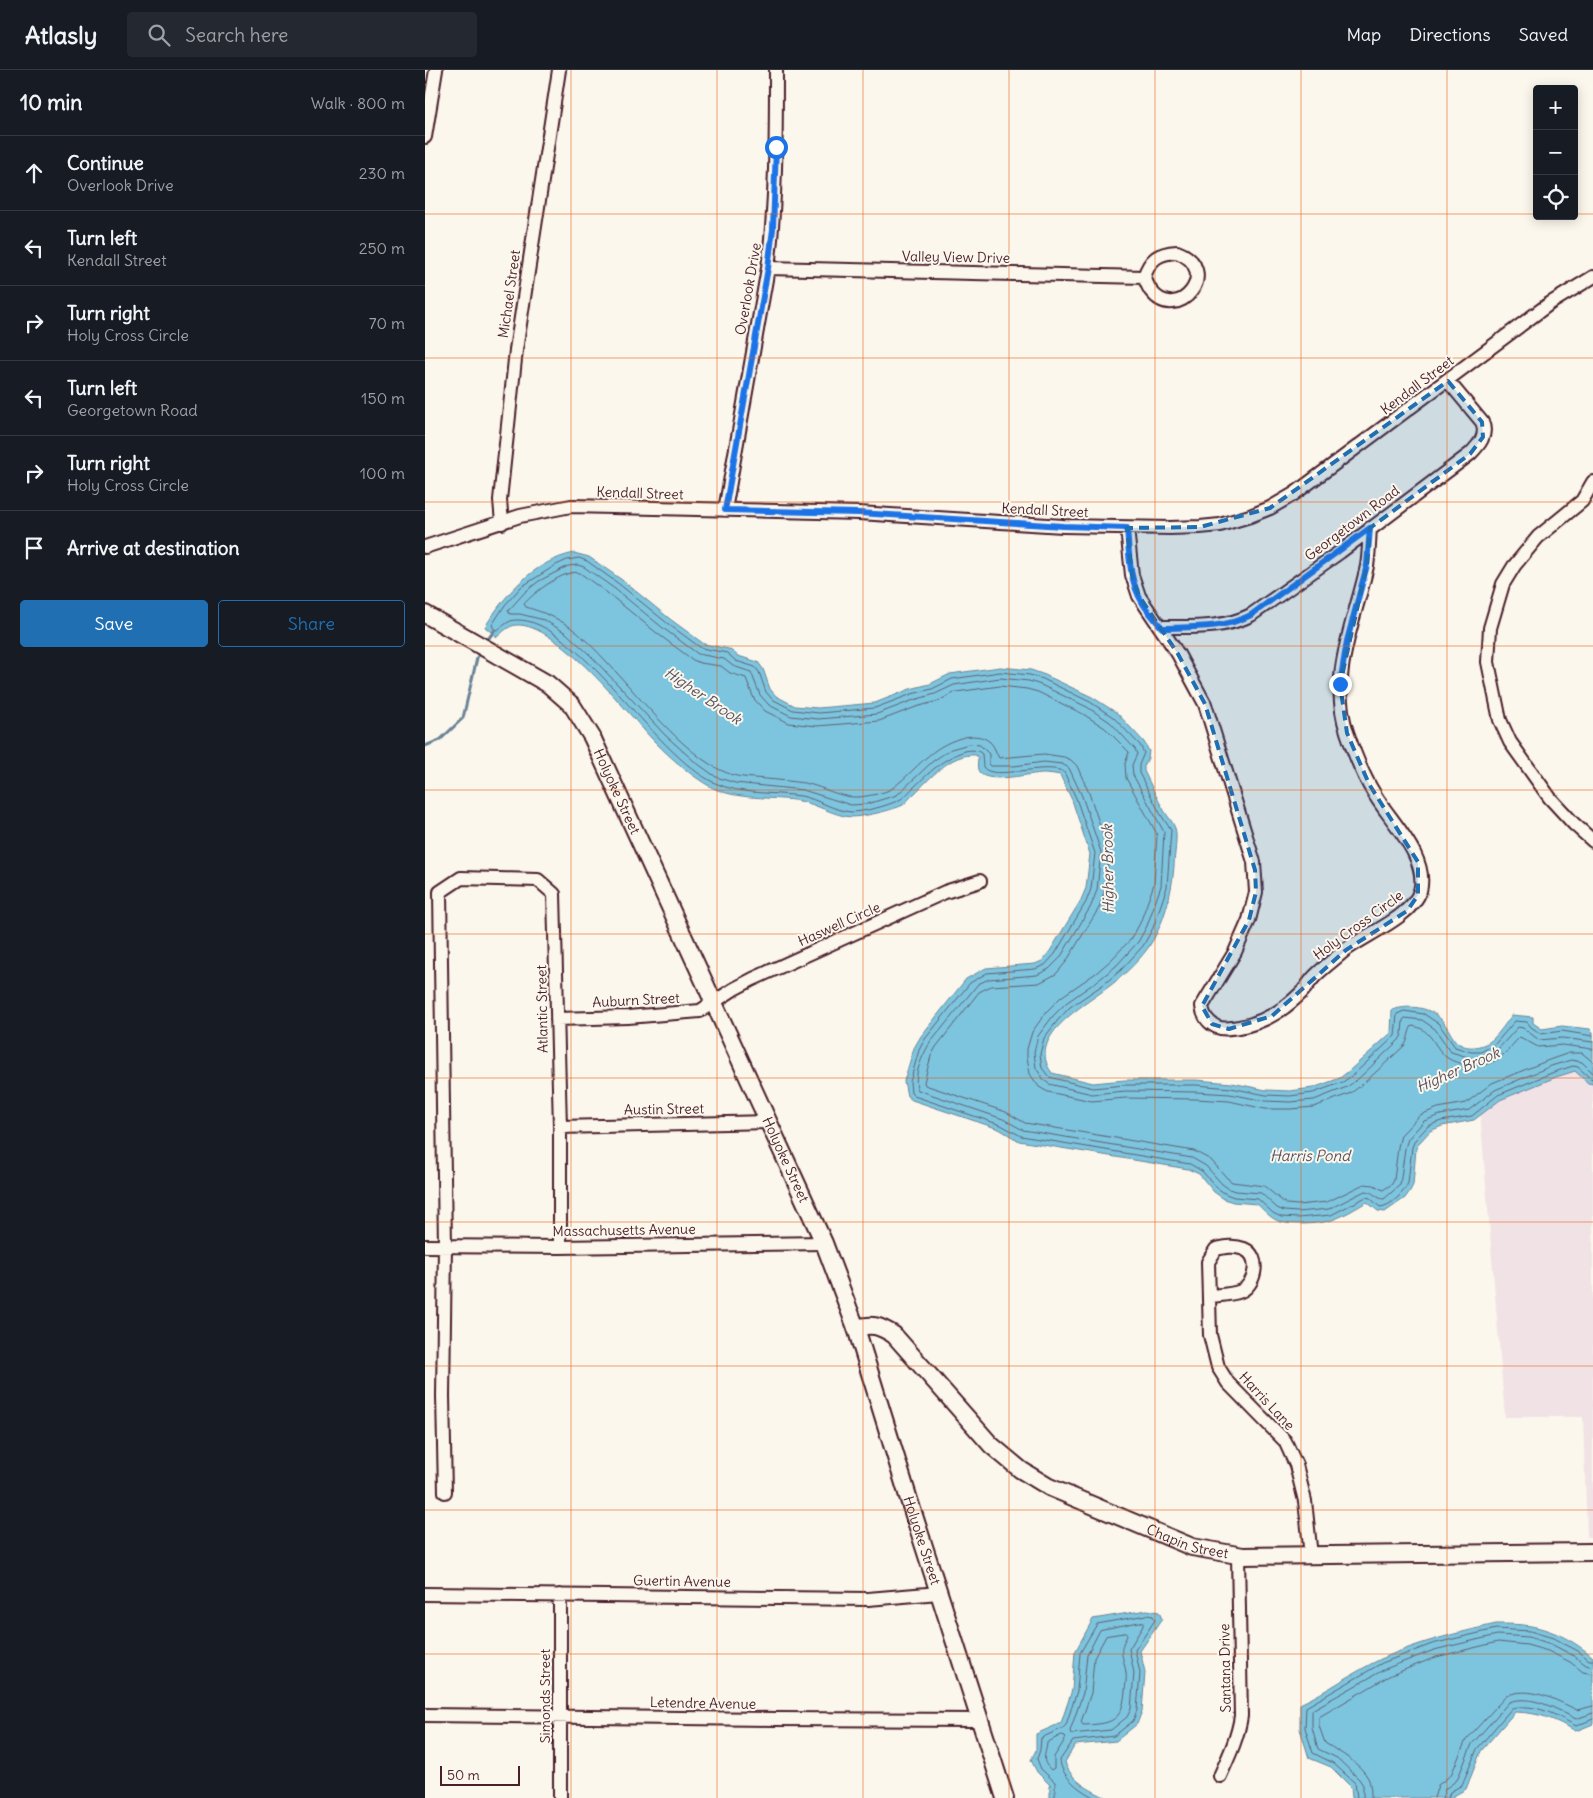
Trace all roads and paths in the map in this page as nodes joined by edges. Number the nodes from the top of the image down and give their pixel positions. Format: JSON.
{"nodes":[{"id":1,"x":436,"y":70,"type":"edge"},
{"id":2,"x":559,"y":70,"type":"edge"},
{"id":3,"x":776,"y":70,"type":"edge"},
{"id":4,"x":425,"y":137,"type":"edge"},
{"id":5,"x":768,"y":268,"type":"junction"},
{"id":6,"x":1144,"y":277,"type":"junction"},
{"id":7,"x":1593,"y":277,"type":"edge"},
{"id":8,"x":1448,"y":381,"type":"junction"},
{"id":9,"x":1592,"y":491,"type":"edge"},
{"id":10,"x":725,"y":510,"type":"junction"},
{"id":11,"x":502,"y":523,"type":"junction"},
{"id":12,"x":1127,"y":528,"type":"junction"},
{"id":13,"x":1370,"y":528,"type":"junction"},
{"id":14,"x":425,"y":547,"type":"edge"},
{"id":15,"x":425,"y":614,"type":"edge"},
{"id":16,"x":1162,"y":628,"type":"junction"},
{"id":17,"x":1593,"y":841,"type":"edge"},
{"id":18,"x":980,"y":881,"type":"dead end"},
{"id":19,"x":714,"y":1003,"type":"junction"},
{"id":20,"x":557,"y":1019,"type":"junction"},
{"id":21,"x":769,"y":1122,"type":"junction"},
{"id":22,"x":560,"y":1127,"type":"junction"},
{"id":23,"x":824,"y":1243,"type":"junction"},
{"id":24,"x":425,"y":1246,"type":"edge"},
{"id":25,"x":445,"y":1246,"type":"junction"},
{"id":26,"x":560,"y":1247,"type":"junction"},
{"id":27,"x":1209,"y":1296,"type":"junction"},
{"id":28,"x":856,"y":1328,"type":"junction"},
{"id":29,"x":445,"y":1492,"type":"dead end"},
{"id":30,"x":1593,"y":1552,"type":"edge"},
{"id":31,"x":1238,"y":1556,"type":"junction"},
{"id":32,"x":1311,"y":1556,"type":"junction"},
{"id":33,"x":425,"y":1594,"type":"edge"},
{"id":34,"x":939,"y":1594,"type":"junction"},
{"id":35,"x":560,"y":1595,"type":"junction"},
{"id":36,"x":425,"y":1715,"type":"edge"},
{"id":37,"x":561,"y":1715,"type":"junction"},
{"id":38,"x":980,"y":1720,"type":"junction"},
{"id":39,"x":1221,"y":1776,"type":"dead end"},
{"id":40,"x":560,"y":1798,"type":"edge"},
{"id":41,"x":1005,"y":1798,"type":"edge"}],
"edges":[{"from":1,"to":4,"type":"street"},
{"from":2,"to":11,"type":"street","name":"Michael Street"},
{"from":3,"to":5,"type":"street","name":"Overlook Drive"},
{"from":5,"to":6,"type":"street","name":"Valley View Drive"},
{"from":5,"to":10,"type":"street","name":"Overlook Drive"},
{"from":6,"to":6,"type":"street"},
{"from":7,"to":8,"type":"street","name":"Kendall Street"},
{"from":8,"to":12,"type":"street","name":"Kendall Street"},
{"from":8,"to":13,"type":"street","name":"Georgetown Road"},
{"from":9,"to":17,"type":"street"},
{"from":10,"to":11,"type":"street","name":"Kendall Street"},
{"from":10,"to":12,"type":"street","name":"Kendall Street"},
{"from":11,"to":14,"type":"street","name":"Kendall Street"},
{"from":12,"to":16,"type":"street","name":"Holy Cross Circle"},
{"from":13,"to":16,"type":"street","name":"Georgetown Road"},
{"from":13,"to":16,"type":"street","name":"Holy Cross Circle"},
{"from":15,"to":19,"type":"main road","name":"Holyoke Street"},
{"from":18,"to":19,"type":"street","name":"Haswell Circle"},
{"from":19,"to":20,"type":"street","name":"Auburn Street"},
{"from":19,"to":21,"type":"main road","name":"Holyoke Street"},
{"from":20,"to":22,"type":"street","name":"Atlantic Street"},
{"from":20,"to":25,"type":"street","name":"Atlantic Street"},
{"from":21,"to":22,"type":"street","name":"Austin Street"},
{"from":21,"to":23,"type":"main road","name":"Holyoke Street"},
{"from":22,"to":26,"type":"street","name":"Atlantic Street"},
{"from":23,"to":26,"type":"street","name":"Massachusetts Avenue"},
{"from":23,"to":28,"type":"main road","name":"Holyoke Street"},
{"from":24,"to":25,"type":"street","name":"Massachusetts Avenue"},
{"from":25,"to":26,"type":"street","name":"Massachusetts Avenue"},
{"from":25,"to":29,"type":"street"},
{"from":27,"to":27,"type":"street","name":"Harris Lane"},
{"from":27,"to":32,"type":"street","name":"Harris Lane"},
{"from":28,"to":31,"type":"main road","name":"Chapin Street"},
{"from":28,"to":34,"type":"main road","name":"Holyoke Street"},
{"from":30,"to":32,"type":"main road","name":"Chapin Street"},
{"from":31,"to":32,"type":"main road","name":"Chapin Street"},
{"from":31,"to":39,"type":"street","name":"Santana Drive"},
{"from":33,"to":35,"type":"street","name":"Guertin Avenue"},
{"from":34,"to":35,"type":"street","name":"Guertin Avenue"},
{"from":34,"to":38,"type":"main road","name":"Holyoke Street"},
{"from":35,"to":37,"type":"street","name":"Simonds Street"},
{"from":36,"to":37,"type":"street","name":"Letendre Avenue"},
{"from":37,"to":38,"type":"street","name":"Letendre Avenue"},
{"from":37,"to":40,"type":"street","name":"Simonds Street"},
{"from":38,"to":41,"type":"main road","name":"Holyoke Street"}]}
